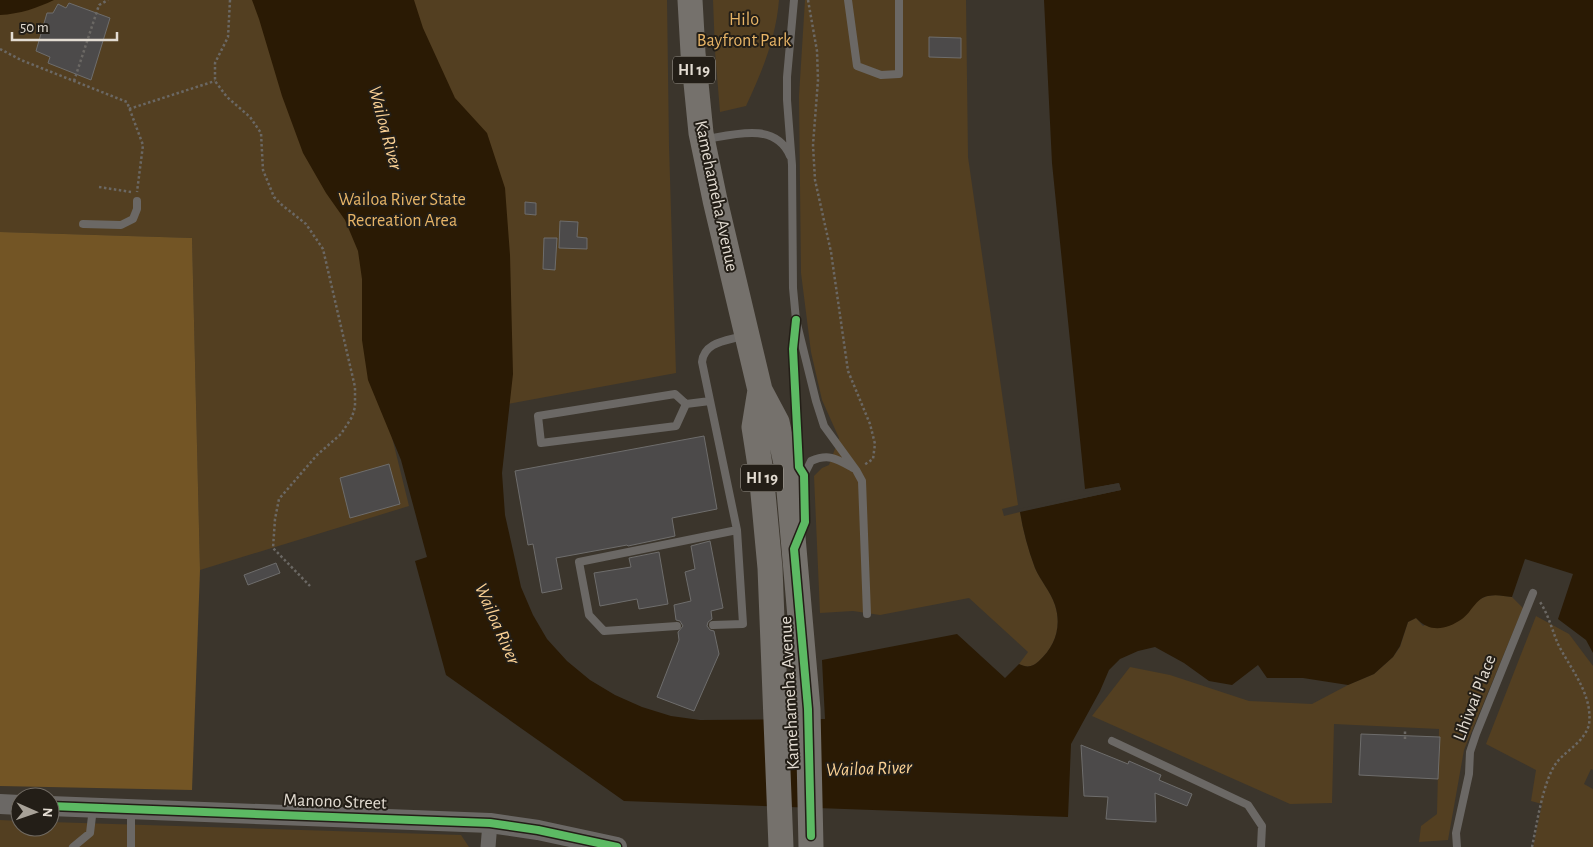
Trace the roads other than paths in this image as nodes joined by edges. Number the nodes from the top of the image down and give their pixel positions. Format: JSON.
{"nodes":[{"id":1,"x":690,"y":0,"type":"edge"},
{"id":2,"x":794,"y":0,"type":"edge"},
{"id":3,"x":848,"y":0,"type":"edge"},
{"id":4,"x":899,"y":0,"type":"edge"},
{"id":5,"x":702,"y":139,"type":"junction"},
{"id":6,"x":792,"y":165,"type":"junction"},
{"id":7,"x":137,"y":201,"type":"dead end"},
{"id":8,"x":82,"y":224,"type":"dead end"},
{"id":9,"x":748,"y":335,"type":"junction"},
{"id":10,"x":760,"y":390,"type":"junction"},
{"id":11,"x":710,"y":401,"type":"junction"},
{"id":12,"x":686,"y":404,"type":"junction"},
{"id":13,"x":856,"y":470,"type":"junction"},
{"id":14,"x":737,"y":530,"type":"junction"},
{"id":15,"x":794,"y":549,"type":"junction"},
{"id":16,"x":1533,"y":593,"type":"road end"},
{"id":17,"x":867,"y":614,"type":"dead end"},
{"id":18,"x":713,"y":625,"type":"dead end"},
{"id":19,"x":677,"y":626,"type":"dead end"},
{"id":20,"x":1112,"y":741,"type":"dead end"},
{"id":21,"x":60,"y":806,"type":"edge"},
{"id":22,"x":93,"y":808,"type":"junction"},
{"id":23,"x":131,"y":810,"type":"junction"},
{"id":24,"x":490,"y":823,"type":"junction"},
{"id":25,"x":780,"y":835,"type":"edge"},
{"id":26,"x":73,"y":847,"type":"edge"},
{"id":27,"x":131,"y":847,"type":"edge"},
{"id":28,"x":488,"y":847,"type":"edge"},
{"id":29,"x":618,"y":847,"type":"edge"},
{"id":30,"x":811,"y":847,"type":"edge"},
{"id":31,"x":1261,"y":847,"type":"edge"},
{"id":32,"x":1457,"y":847,"type":"edge"}],
"edges":[{"from":1,"to":5,"type":"main road","name":"Kamehameha Avenue","number":"HI 19"},
{"from":2,"to":6,"type":"lane"},
{"from":3,"to":4,"type":"lane"},
{"from":5,"to":6,"type":"lane"},
{"from":5,"to":9,"type":"main road","name":"Kamehameha Avenue","number":"HI 19"},
{"from":6,"to":13,"type":"lane"},
{"from":7,"to":8,"type":"lane"},
{"from":9,"to":10,"type":"main road","name":"Kamehameha Avenue","number":"HI 19"},
{"from":9,"to":11,"type":"lane"},
{"from":10,"to":15,"type":"main road","name":"Kamehameha Avenue","number":"HI 19"},
{"from":10,"to":25,"type":"main road","name":"Kamehameha Avenue","number":"HI 19"},
{"from":11,"to":12,"type":"lane"},
{"from":11,"to":14,"type":"lane"},
{"from":12,"to":12,"type":"lane"},
{"from":13,"to":15,"type":"lane"},
{"from":13,"to":17,"type":"lane"},
{"from":14,"to":18,"type":"lane"},
{"from":14,"to":19,"type":"lane"},
{"from":15,"to":30,"type":"main road","name":"Kamehameha Avenue","number":"HI 19"},
{"from":16,"to":32,"type":"lane","name":"Lihiwai Place"},
{"from":20,"to":31,"type":"lane"},
{"from":21,"to":22,"type":"street","name":"Manono Street"},
{"from":22,"to":23,"type":"street","name":"Manono Street"},
{"from":22,"to":26,"type":"lane"},
{"from":23,"to":24,"type":"street","name":"Manono Street"},
{"from":23,"to":27,"type":"lane"},
{"from":24,"to":28,"type":"street"},
{"from":24,"to":29,"type":"street","name":"Manono Street"}]}
